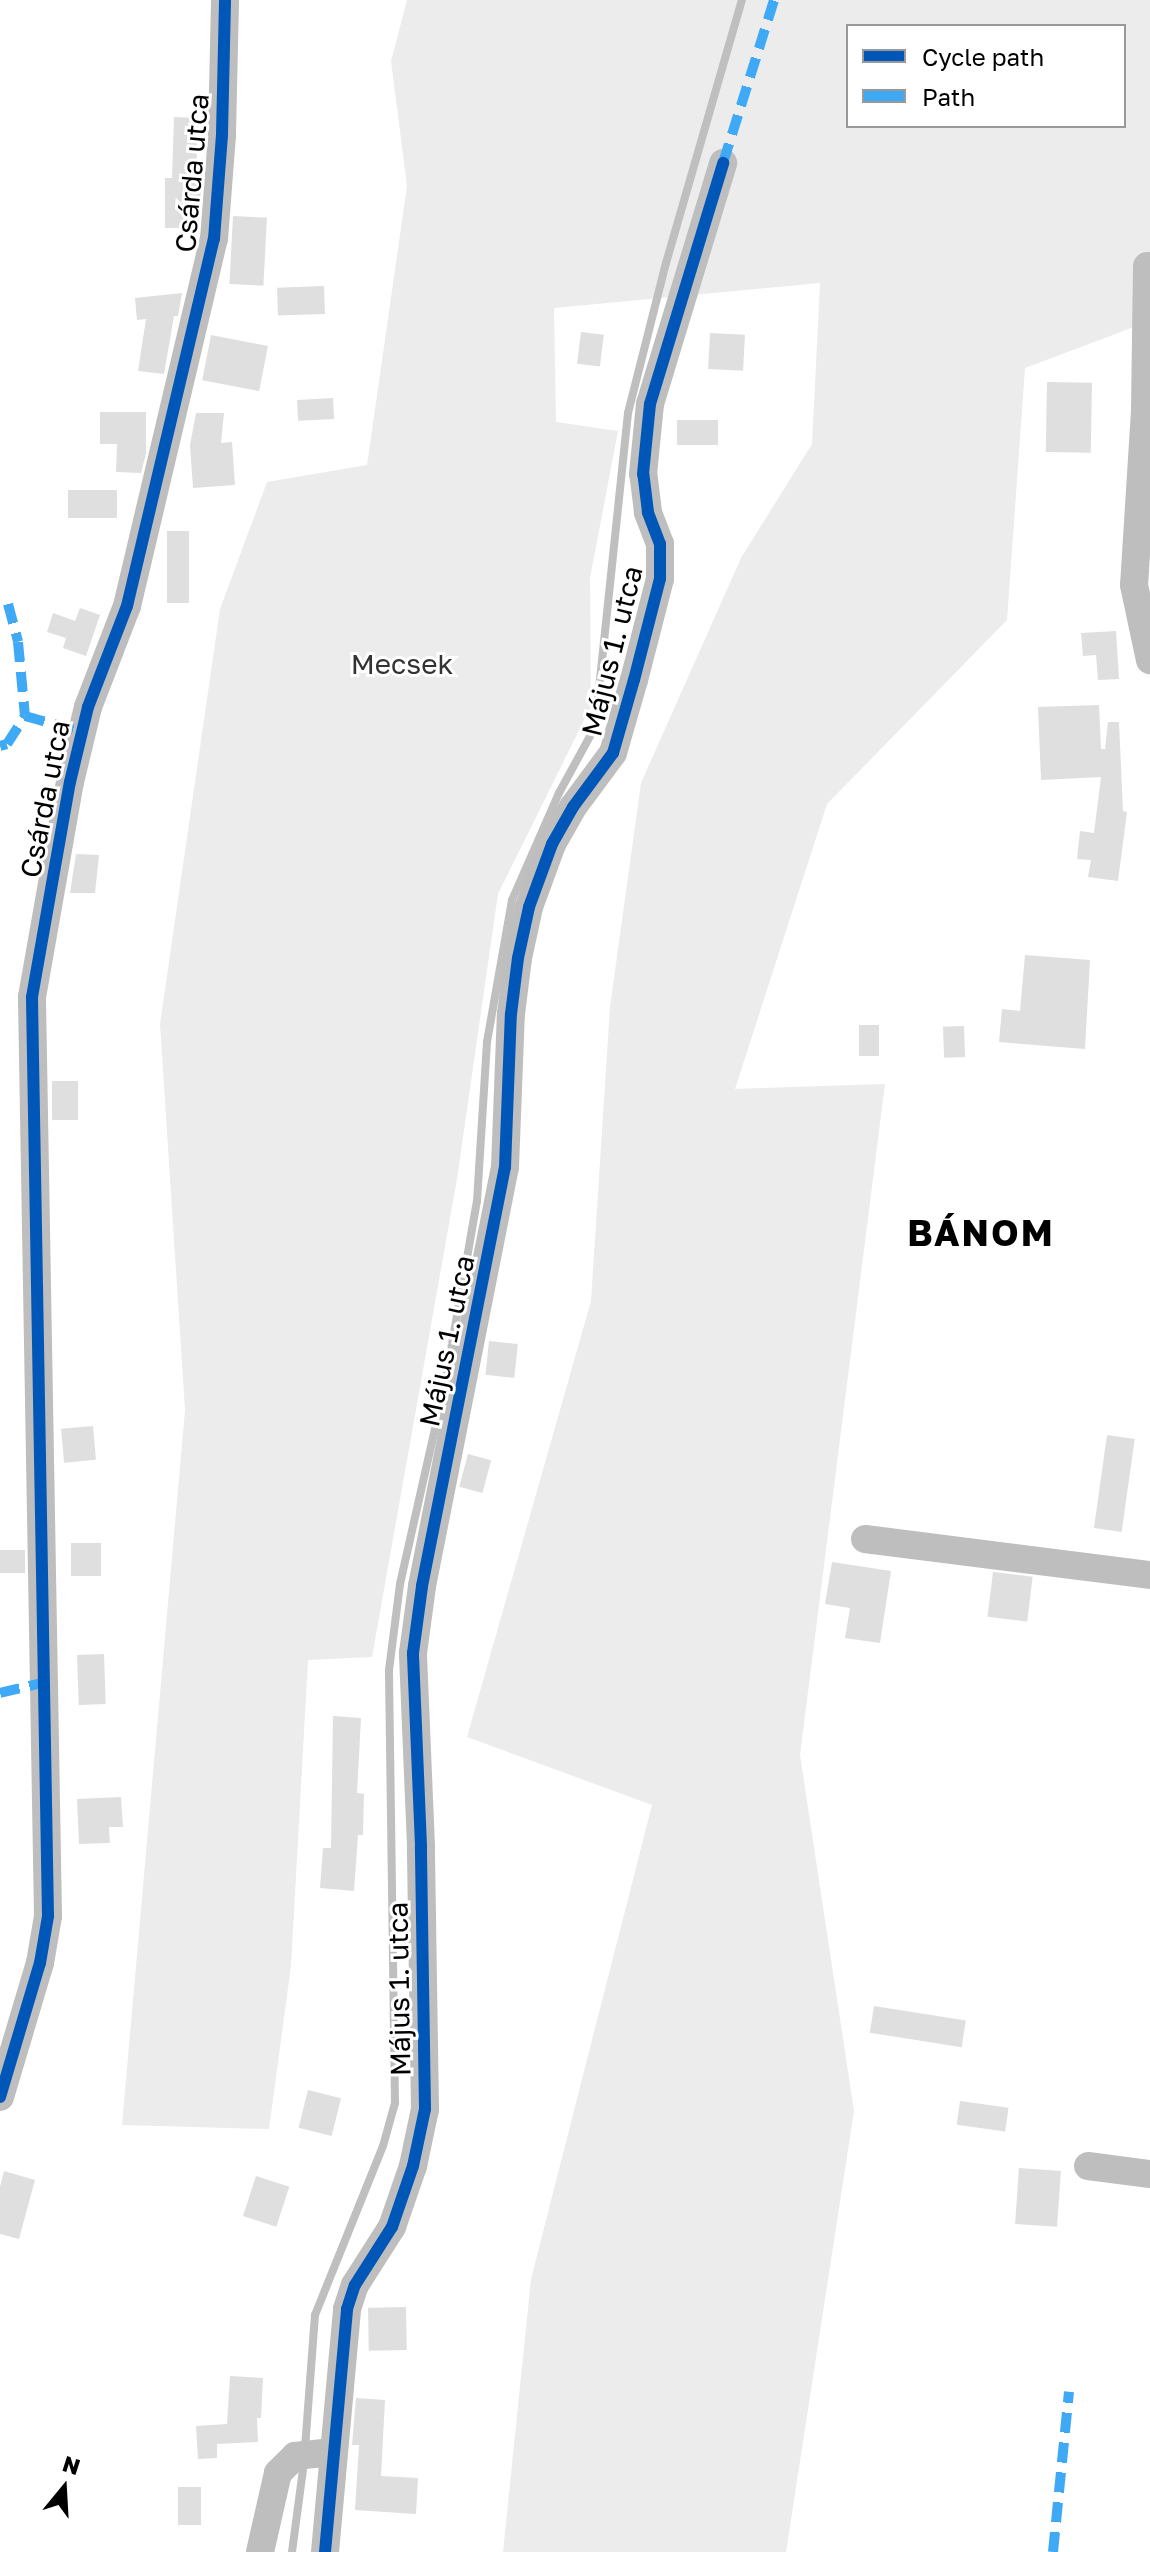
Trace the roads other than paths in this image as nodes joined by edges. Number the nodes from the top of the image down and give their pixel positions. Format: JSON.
{"nodes":[{"id":1,"x":225,"y":0,"type":"edge"},
{"id":2,"x":723,"y":163,"type":"dead end"},
{"id":3,"x":1147,"y":266,"type":"dead end"},
{"id":4,"x":1150,"y":660,"type":"edge"},
{"id":5,"x":865,"y":1539,"type":"dead end"},
{"id":6,"x":1150,"y":1575,"type":"edge"},
{"id":7,"x":0,"y":2097,"type":"edge"},
{"id":8,"x":1088,"y":2166,"type":"dead end"},
{"id":9,"x":1150,"y":2174,"type":"edge"},
{"id":10,"x":313,"y":2454,"type":"junction"},
{"id":11,"x":260,"y":2552,"type":"edge"},
{"id":12,"x":325,"y":2552,"type":"edge"}],
"edges":[{"from":1,"to":7,"type":"street","name":"Csárda utca"},
{"from":2,"to":10,"type":"street","name":"Május 1. utca"},
{"from":3,"to":4,"type":"street"},
{"from":5,"to":6,"type":"street"},
{"from":8,"to":9,"type":"street"},
{"from":10,"to":11,"type":"street"},
{"from":10,"to":12,"type":"street","name":"Május 1. utca"}]}
